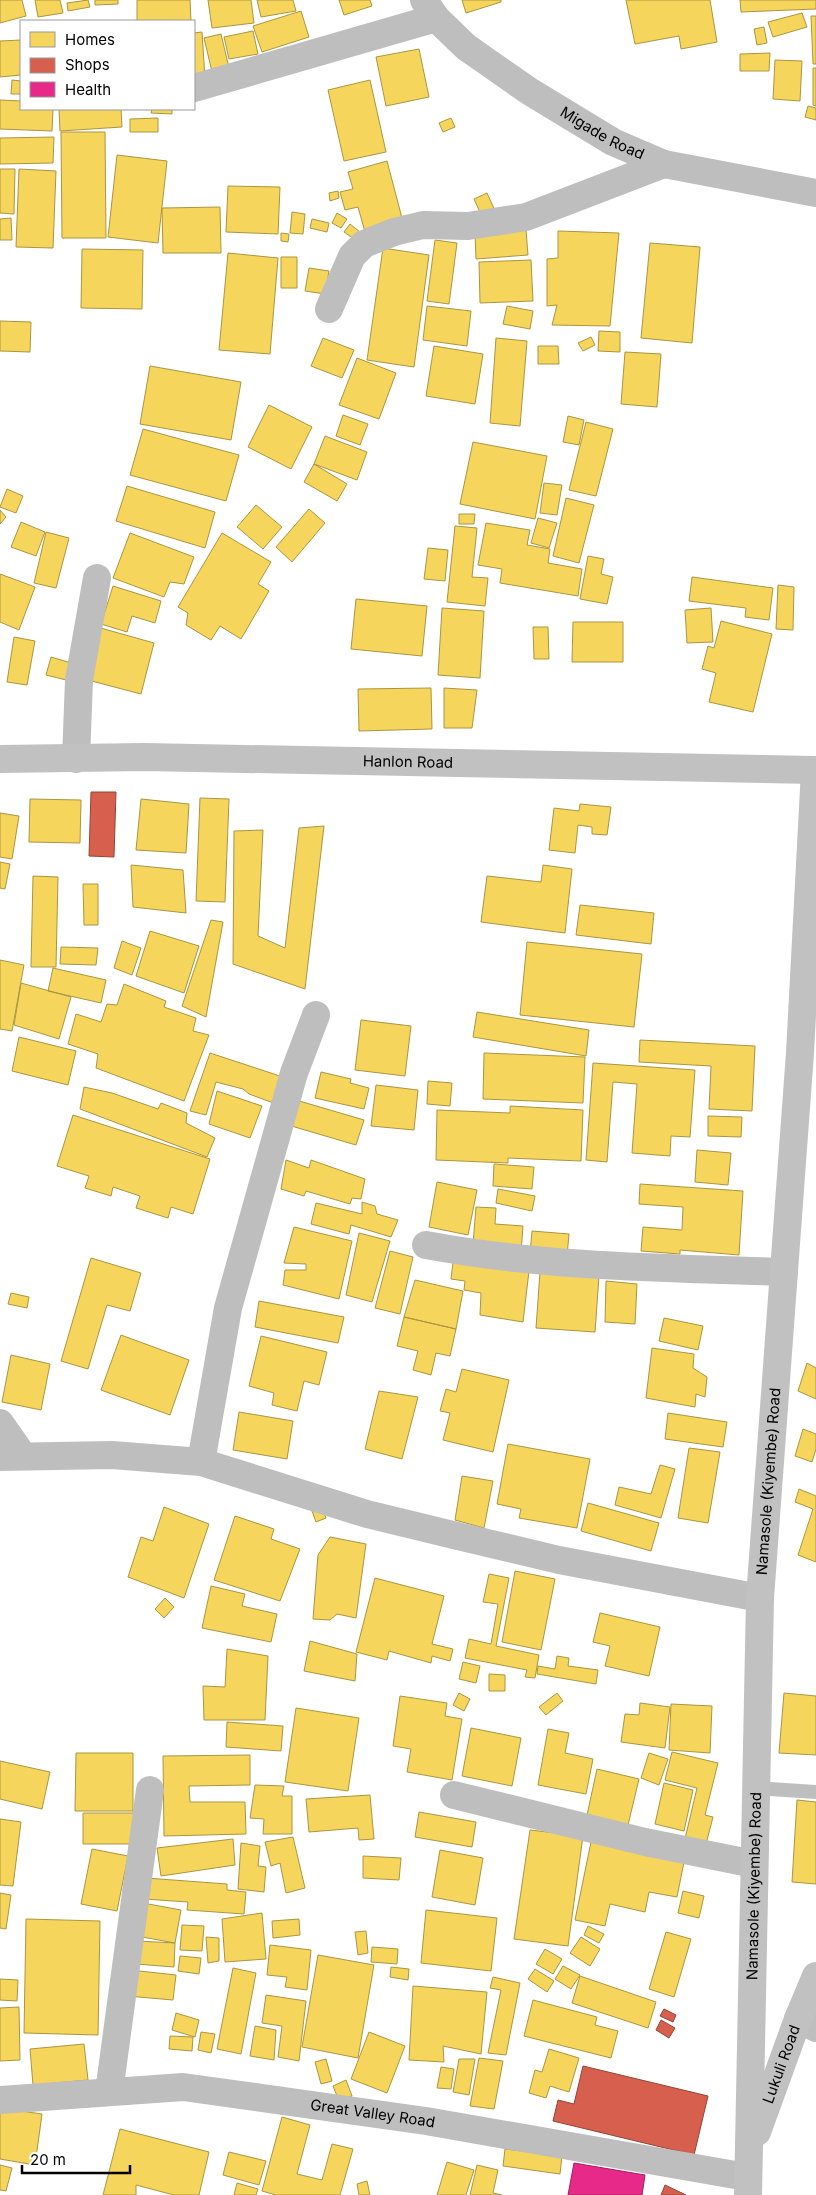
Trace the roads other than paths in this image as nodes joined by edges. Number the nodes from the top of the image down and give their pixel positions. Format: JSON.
{"nodes":[{"id":1,"x":430,"y":9,"type":"edge"},
{"id":2,"x":195,"y":88,"type":"edge"},
{"id":3,"x":664,"y":164,"type":"junction"},
{"id":4,"x":816,"y":193,"type":"edge"},
{"id":5,"x":329,"y":309,"type":"dead end"},
{"id":6,"x":97,"y":578,"type":"dead end"},
{"id":7,"x":0,"y":759,"type":"edge"},
{"id":8,"x":76,"y":759,"type":"junction"},
{"id":9,"x":816,"y":767,"type":"edge"},
{"id":10,"x":316,"y":1015,"type":"dead end"},
{"id":11,"x":426,"y":1245,"type":"dead end"},
{"id":12,"x":784,"y":1272,"type":"junction"},
{"id":13,"x":0,"y":1423,"type":"edge"},
{"id":14,"x":12,"y":1456,"type":"edge"},
{"id":15,"x":200,"y":1462,"type":"junction"},
{"id":16,"x":760,"y":1598,"type":"junction"},
{"id":17,"x":756,"y":1788,"type":"junction"},
{"id":18,"x":150,"y":1790,"type":"dead end"},
{"id":19,"x":816,"y":1792,"type":"edge"},
{"id":20,"x":454,"y":1795,"type":"dead end"},
{"id":21,"x":754,"y":1864,"type":"junction"},
{"id":22,"x":816,"y":1976,"type":"edge"},
{"id":23,"x":807,"y":2023,"type":"edge"},
{"id":24,"x":109,"y":2092,"type":"junction"},
{"id":25,"x":0,"y":2100,"type":"edge"},
{"id":26,"x":743,"y":2180,"type":"edge"}],
"edges":[{"from":1,"to":2,"type":"street"},
{"from":1,"to":3,"type":"street","name":"Migade Road"},
{"from":3,"to":4,"type":"street","name":"Migade Road"},
{"from":3,"to":5,"type":"street"},
{"from":6,"to":8,"type":"street"},
{"from":7,"to":8,"type":"main road","name":"Hanlon Road"},
{"from":8,"to":9,"type":"main road","name":"Hanlon Road"},
{"from":9,"to":12,"type":"main road","name":"Namasole (Kiyembe) Road"},
{"from":10,"to":15,"type":"street"},
{"from":11,"to":12,"type":"street"},
{"from":12,"to":16,"type":"main road","name":"Namasole (Kiyembe) Road"},
{"from":13,"to":14,"type":"street"},
{"from":14,"to":15,"type":"street"},
{"from":15,"to":16,"type":"street"},
{"from":16,"to":17,"type":"main road","name":"Namasole (Kiyembe) Road"},
{"from":17,"to":19,"type":"lane"},
{"from":17,"to":21,"type":"main road","name":"Namasole (Kiyembe) Road"},
{"from":18,"to":24,"type":"street"},
{"from":20,"to":21,"type":"street"},
{"from":21,"to":26,"type":"main road","name":"Namasole (Kiyembe) Road"},
{"from":22,"to":23,"type":"main road","name":"Lukuli Road"},
{"from":23,"to":26,"type":"main road","name":"Lukuli Road"},
{"from":24,"to":25,"type":"street","name":"Great Valley Road"},
{"from":24,"to":26,"type":"street","name":"Great Valley Road"}]}
